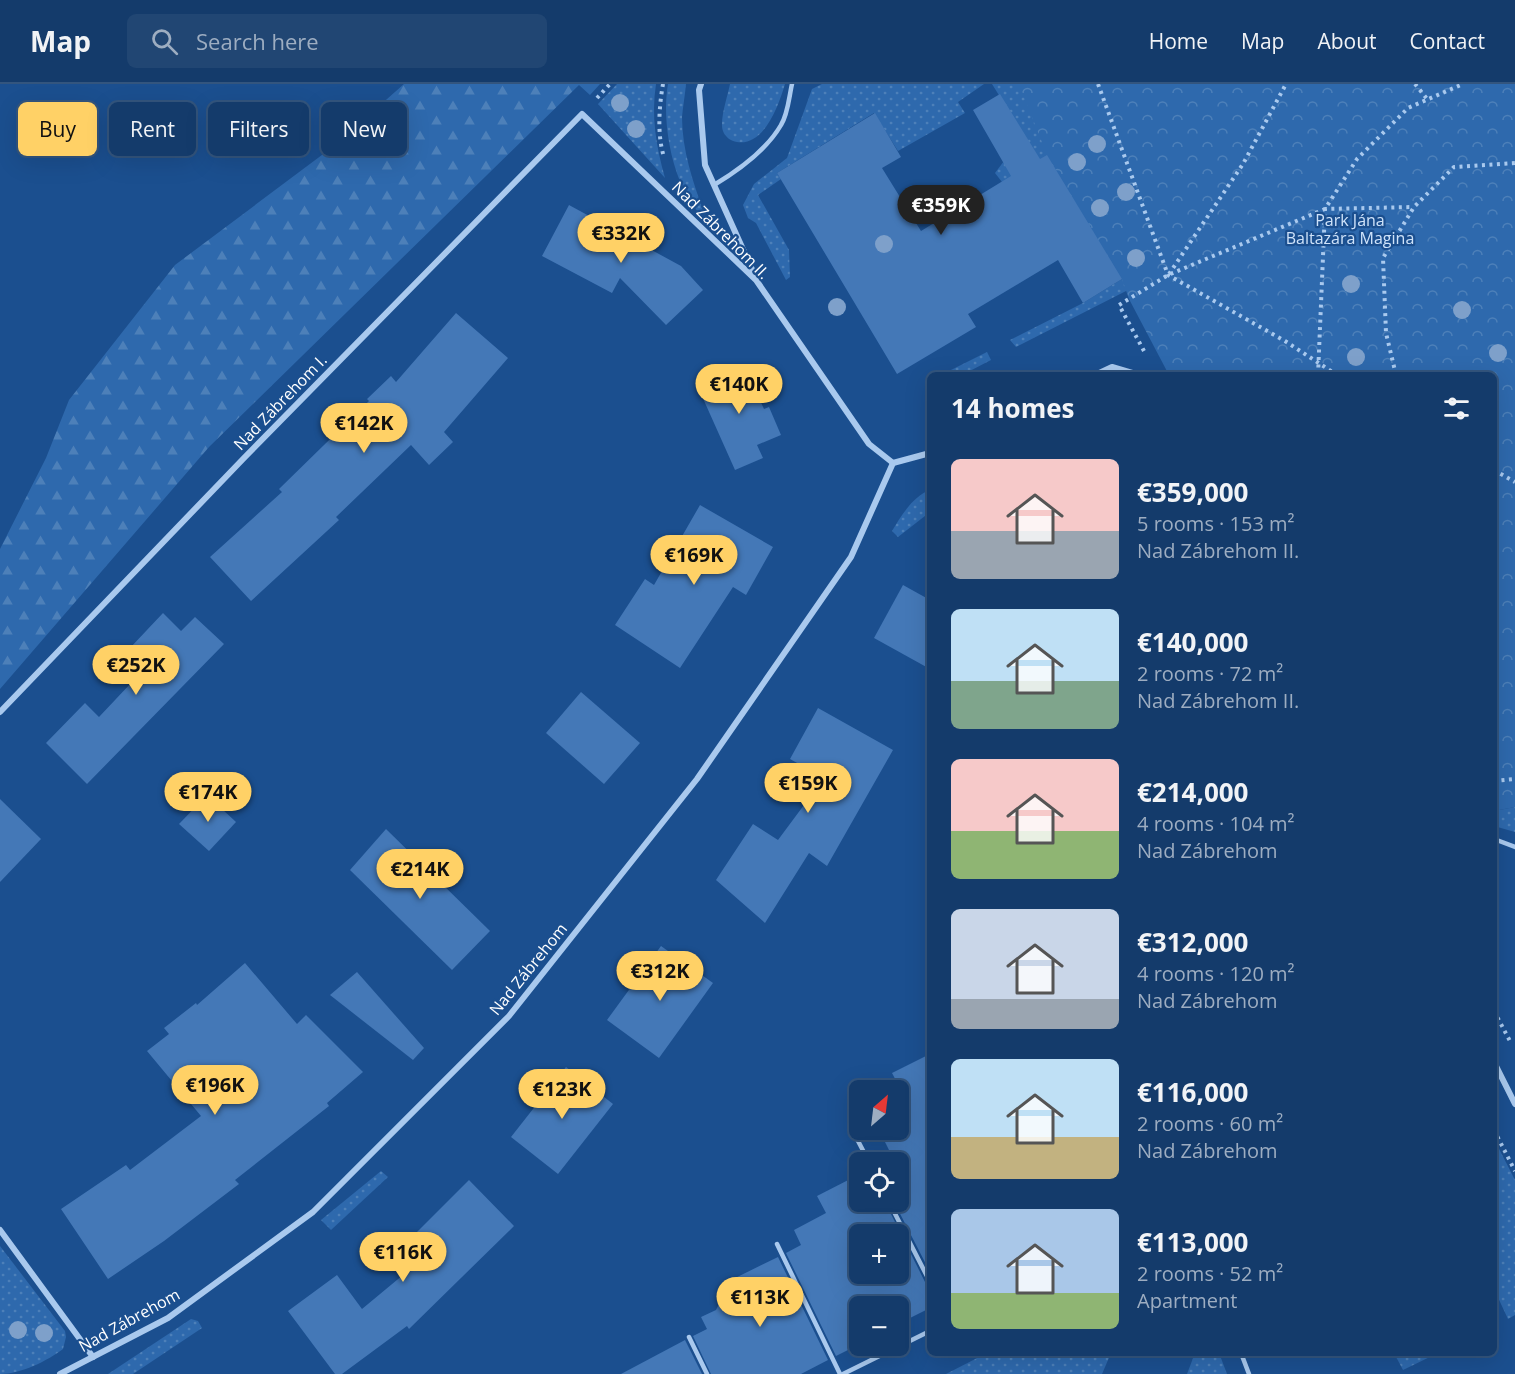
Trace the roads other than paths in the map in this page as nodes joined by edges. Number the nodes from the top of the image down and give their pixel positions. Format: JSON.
{"nodes":[{"id":1,"x":701,"y":84,"type":"edge"},
{"id":2,"x":792,"y":84,"type":"edge"},
{"id":3,"x":582,"y":114,"type":"joint"},
{"id":4,"x":714,"y":185,"type":"junction"},
{"id":5,"x":756,"y":280,"type":"junction"},
{"id":6,"x":1101,"y":372,"type":"edge"},
{"id":7,"x":1129,"y":372,"type":"edge"},
{"id":8,"x":927,"y":454,"type":"edge"},
{"id":9,"x":893,"y":463,"type":"junction"},
{"id":10,"x":0,"y":712,"type":"edge"},
{"id":11,"x":1497,"y":840,"type":"edge"},
{"id":12,"x":1515,"y":847,"type":"edge"},
{"id":13,"x":1497,"y":1068,"type":"edge"},
{"id":14,"x":1515,"y":1104,"type":"edge"},
{"id":15,"x":894,"y":1212,"type":"edge"},
{"id":16,"x":0,"y":1230,"type":"edge"},
{"id":17,"x":777,"y":1244,"type":"dead end"},
{"id":18,"x":927,"y":1276,"type":"edge"},
{"id":19,"x":927,"y":1332,"type":"edge"},
{"id":20,"x":689,"y":1337,"type":"dead end"},
{"id":21,"x":1242,"y":1356,"type":"edge"},
{"id":22,"x":93,"y":1357,"type":"junction"},
{"id":23,"x":60,"y":1374,"type":"edge"},
{"id":24,"x":707,"y":1374,"type":"edge"},
{"id":25,"x":842,"y":1374,"type":"edge"},
{"id":26,"x":1249,"y":1374,"type":"edge"}],
"edges":[{"from":1,"to":4,"type":"street"},
{"from":2,"to":4,"type":"lane"},
{"from":3,"to":5,"type":"street","name":"Nad Zábrehom II."},
{"from":3,"to":10,"type":"street","name":"Nad Zábrehom I."},
{"from":4,"to":5,"type":"street"},
{"from":5,"to":9,"type":"street","name":"Nad Zábrehom II."},
{"from":6,"to":7,"type":"street"},
{"from":8,"to":9,"type":"street"},
{"from":9,"to":22,"type":"street","name":"Nad Zábrehom"},
{"from":11,"to":12,"type":"lane"},
{"from":13,"to":14,"type":"street"},
{"from":15,"to":18,"type":"lane"},
{"from":16,"to":22,"type":"street"},
{"from":17,"to":25,"type":"lane"},
{"from":19,"to":25,"type":"lane"},
{"from":20,"to":24,"type":"lane"},
{"from":21,"to":26,"type":"lane"},
{"from":22,"to":23,"type":"street","name":"Nad Zábrehom"}]}
